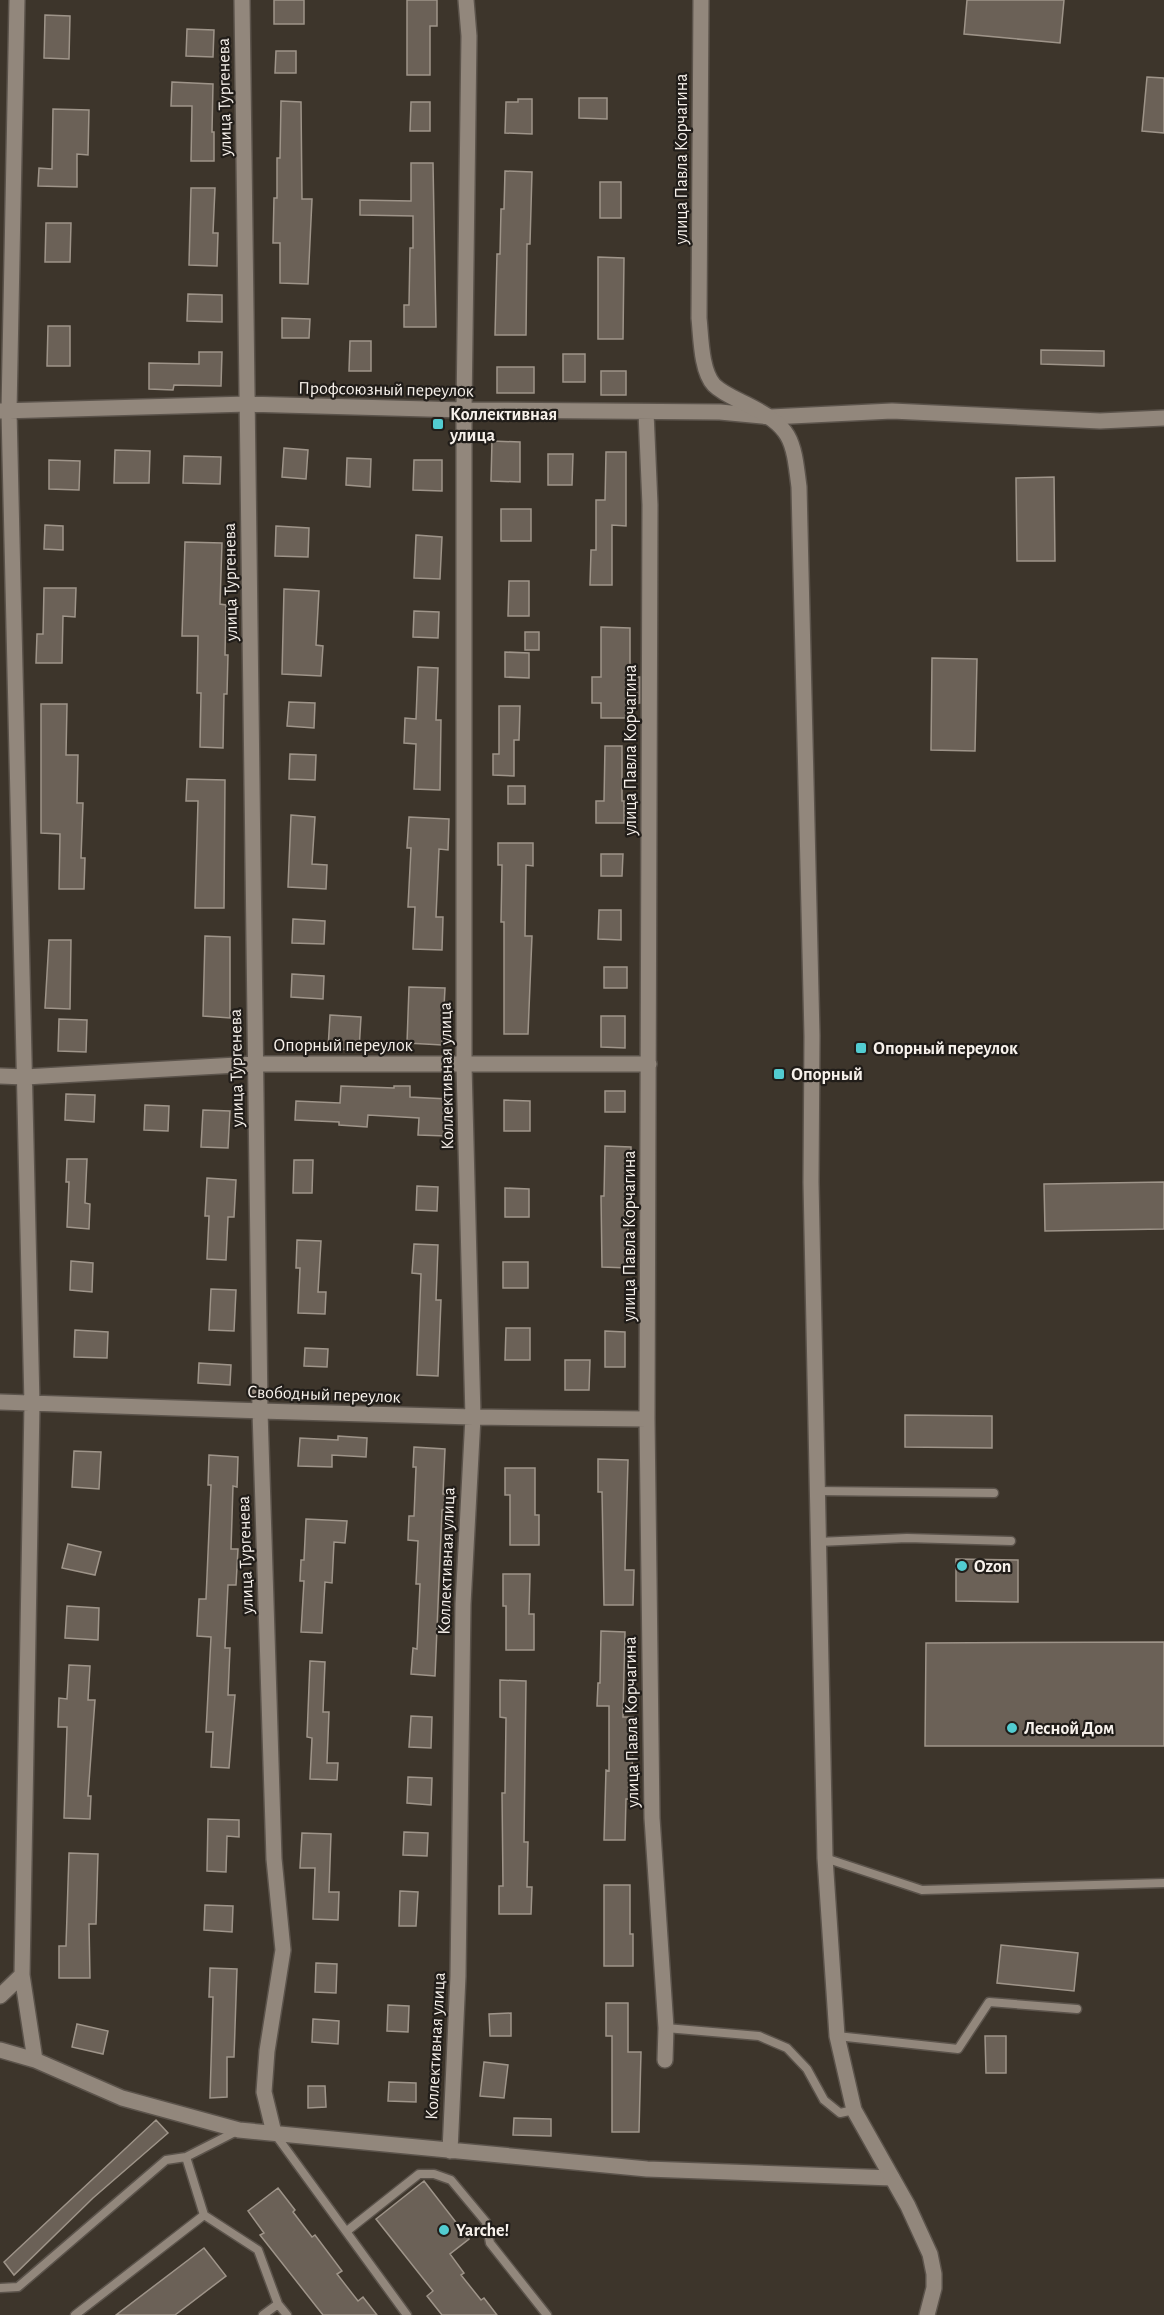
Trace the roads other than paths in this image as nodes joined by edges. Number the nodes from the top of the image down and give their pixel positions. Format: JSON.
{"nodes":[{"id":1,"x":17,"y":0,"type":"edge"},
{"id":2,"x":242,"y":0,"type":"edge"},
{"id":3,"x":466,"y":0,"type":"edge"},
{"id":4,"x":701,"y":0,"type":"edge"},
{"id":5,"x":248,"y":404,"type":"junction"},
{"id":6,"x":464,"y":410,"type":"junction"},
{"id":7,"x":5,"y":411,"type":"edge"},
{"id":8,"x":646,"y":412,"type":"junction"},
{"id":9,"x":771,"y":417,"type":"junction"},
{"id":10,"x":1164,"y":418,"type":"edge"},
{"id":11,"x":255,"y":1064,"type":"junction"},
{"id":12,"x":649,"y":1064,"type":"junction"},
{"id":13,"x":464,"y":1066,"type":"junction"},
{"id":14,"x":0,"y":1076,"type":"edge"},
{"id":15,"x":25,"y":1077,"type":"junction"},
{"id":16,"x":0,"y":1402,"type":"edge"},
{"id":17,"x":32,"y":1404,"type":"junction"},
{"id":18,"x":260,"y":1412,"type":"junction"},
{"id":19,"x":473,"y":1417,"type":"junction"},
{"id":20,"x":647,"y":1419,"type":"junction"},
{"id":21,"x":817,"y":1491,"type":"junction"},
{"id":22,"x":994,"y":1493,"type":"dead end"},
{"id":23,"x":1011,"y":1541,"type":"dead end"},
{"id":24,"x":818,"y":1542,"type":"junction"},
{"id":25,"x":825,"y":1858,"type":"junction"},
{"id":26,"x":1164,"y":1882,"type":"edge"},
{"id":27,"x":22,"y":1975,"type":"junction"},
{"id":28,"x":0,"y":1996,"type":"edge"},
{"id":29,"x":1077,"y":2009,"type":"dead end"},
{"id":30,"x":666,"y":2028,"type":"junction"},
{"id":31,"x":837,"y":2036,"type":"junction"},
{"id":32,"x":0,"y":2050,"type":"edge"},
{"id":33,"x":35,"y":2060,"type":"junction"},
{"id":34,"x":665,"y":2060,"type":"dead end"},
{"id":35,"x":854,"y":2110,"type":"junction"},
{"id":36,"x":239,"y":2130,"type":"junction"},
{"id":37,"x":274,"y":2133,"type":"junction"},
{"id":38,"x":450,"y":2151,"type":"junction"},
{"id":39,"x":186,"y":2157,"type":"junction"},
{"id":40,"x":892,"y":2178,"type":"junction"},
{"id":41,"x":204,"y":2215,"type":"junction"},
{"id":42,"x":348,"y":2231,"type":"junction"},
{"id":43,"x":0,"y":2288,"type":"edge"},
{"id":44,"x":278,"y":2304,"type":"junction"},
{"id":45,"x":75,"y":2315,"type":"edge"},
{"id":46,"x":263,"y":2315,"type":"edge"},
{"id":47,"x":287,"y":2315,"type":"edge"},
{"id":48,"x":407,"y":2315,"type":"edge"},
{"id":49,"x":547,"y":2315,"type":"edge"},
{"id":50,"x":927,"y":2315,"type":"edge"}],
"edges":[{"from":1,"to":7,"type":"street"},
{"from":2,"to":5,"type":"street","name":"улица Тургенева"},
{"from":3,"to":6,"type":"street","name":"Коллективная улица"},
{"from":4,"to":9,"type":"street","name":"улица Павла Корчагина"},
{"from":5,"to":6,"type":"street","name":"Профсоюзный переулок"},
{"from":5,"to":7,"type":"street","name":"Профсоюзный переулок"},
{"from":5,"to":11,"type":"street","name":"улица Тургенева"},
{"from":6,"to":8,"type":"street","name":"Профсоюзный переулок"},
{"from":6,"to":13,"type":"street","name":"Коллективная улица"},
{"from":7,"to":15,"type":"street"},
{"from":8,"to":9,"type":"street","name":"Профсоюзный переулок"},
{"from":8,"to":12,"type":"street","name":"улица Павла Корчагина"},
{"from":9,"to":10,"type":"street","name":"Профсоюзный переулок"},
{"from":9,"to":21,"type":"street"},
{"from":11,"to":13,"type":"street","name":"Опорный переулок"},
{"from":11,"to":15,"type":"street","name":"Опорный переулок"},
{"from":11,"to":18,"type":"street","name":"улица Тургенева"},
{"from":12,"to":13,"type":"street","name":"Опорный переулок"},
{"from":12,"to":20,"type":"street","name":"улица Павла Корчагина"},
{"from":13,"to":19,"type":"street","name":"Коллективная улица"},
{"from":14,"to":15,"type":"street","name":"Опорный переулок"},
{"from":15,"to":17,"type":"street"},
{"from":16,"to":17,"type":"street","name":"Свободный переулок"},
{"from":17,"to":18,"type":"street","name":"Свободный переулок"},
{"from":17,"to":27,"type":"street"},
{"from":18,"to":19,"type":"street","name":"Свободный переулок"},
{"from":18,"to":37,"type":"street","name":"улица Тургенева"},
{"from":19,"to":20,"type":"street","name":"Свободный переулок"},
{"from":19,"to":38,"type":"street","name":"Коллективная улица"},
{"from":20,"to":30,"type":"street","name":"улица Павла Корчагина"},
{"from":21,"to":22,"type":"lane"},
{"from":21,"to":24,"type":"street"},
{"from":23,"to":24,"type":"lane"},
{"from":24,"to":25,"type":"street"},
{"from":25,"to":26,"type":"lane"},
{"from":25,"to":31,"type":"street"},
{"from":27,"to":28,"type":"street"},
{"from":27,"to":33,"type":"street"},
{"from":29,"to":31,"type":"lane"},
{"from":30,"to":34,"type":"street","name":"улица Павла Корчагина"},
{"from":30,"to":35,"type":"lane"},
{"from":31,"to":35,"type":"street"},
{"from":32,"to":33,"type":"street"},
{"from":33,"to":36,"type":"street"},
{"from":35,"to":40,"type":"street"},
{"from":36,"to":37,"type":"street"},
{"from":36,"to":39,"type":"lane"},
{"from":37,"to":38,"type":"street"},
{"from":37,"to":42,"type":"lane"},
{"from":38,"to":40,"type":"street"},
{"from":39,"to":41,"type":"lane"},
{"from":39,"to":43,"type":"lane"},
{"from":40,"to":50,"type":"street"},
{"from":41,"to":44,"type":"lane"},
{"from":41,"to":45,"type":"lane"},
{"from":42,"to":48,"type":"lane"},
{"from":42,"to":49,"type":"lane"},
{"from":44,"to":46,"type":"lane"},
{"from":44,"to":47,"type":"lane"}]}
